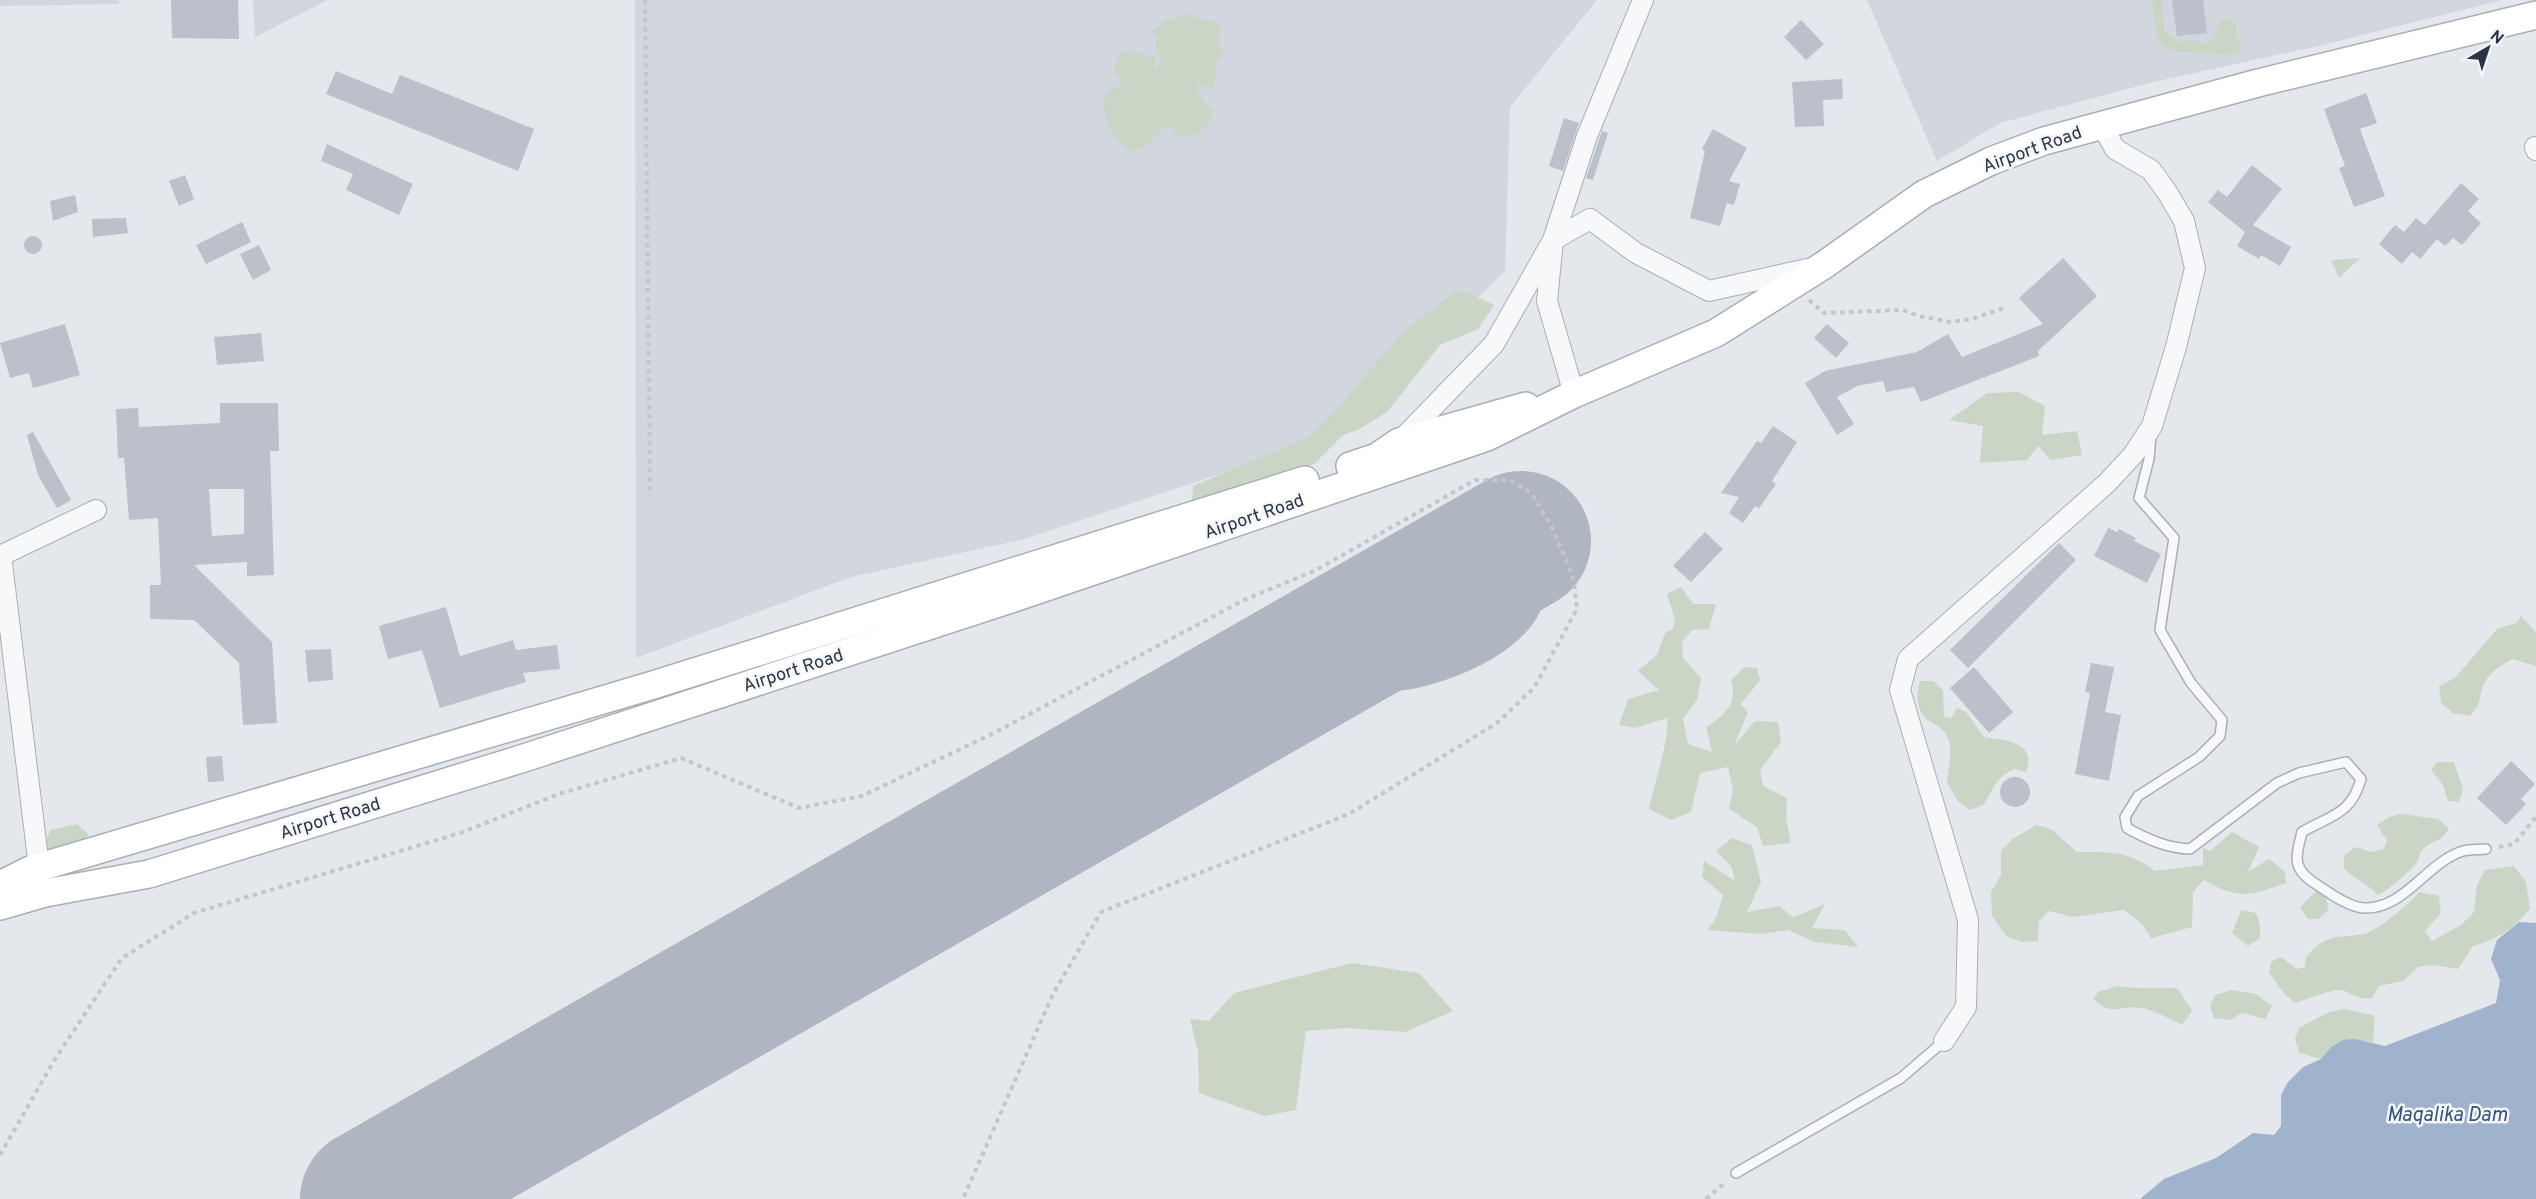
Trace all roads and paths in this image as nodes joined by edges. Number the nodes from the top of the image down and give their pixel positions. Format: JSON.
{"nodes":[{"id":1,"x":645,"y":0,"type":"edge"},
{"id":2,"x":1643,"y":0,"type":"edge"},
{"id":3,"x":2536,"y":15,"type":"edge"},
{"id":4,"x":2102,"y":125,"type":"junction"},
{"id":5,"x":1553,"y":240,"type":"junction"},
{"id":6,"x":1824,"y":265,"type":"junction"},
{"id":7,"x":1773,"y":299,"type":"junction"},
{"id":8,"x":2004,"y":308,"type":"dead end"},
{"id":9,"x":1574,"y":394,"type":"junction"},
{"id":10,"x":2152,"y":426,"type":"junction"},
{"id":11,"x":1399,"y":442,"type":"junction"},
{"id":12,"x":650,"y":495,"type":"dead end"},
{"id":13,"x":96,"y":510,"type":"dead end"},
{"id":14,"x":1,"y":555,"type":"edge"},
{"id":15,"x":2536,"y":818,"type":"edge"},
{"id":16,"x":2486,"y":849,"type":"joint"},
{"id":17,"x":39,"y":867,"type":"junction"},
{"id":18,"x":0,"y":885,"type":"edge"},
{"id":19,"x":0,"y":906,"type":"edge"},
{"id":20,"x":1944,"y":1041,"type":"joint"},
{"id":21,"x":0,"y":1155,"type":"edge"},
{"id":22,"x":1736,"y":1173,"type":"joint"},
{"id":23,"x":963,"y":1199,"type":"edge"},
{"id":24,"x":1706,"y":1199,"type":"edge"}],
"edges":[{"from":1,"to":12,"type":"path"},
{"from":2,"to":5,"type":"street"},
{"from":3,"to":4,"type":"main road","name":"Airport Road"},
{"from":4,"to":6,"type":"main road","name":"Airport Road"},
{"from":4,"to":10,"type":"street"},
{"from":5,"to":6,"type":"street"},
{"from":5,"to":9,"type":"street"},
{"from":5,"to":11,"type":"street"},
{"from":6,"to":7,"type":"main road","name":"Airport Road"},
{"from":7,"to":8,"type":"path"},
{"from":7,"to":9,"type":"main road","name":"Airport Road"},
{"from":9,"to":11,"type":"main road","name":"Airport Road"},
{"from":9,"to":19,"type":"main road","name":"Airport Road"},
{"from":10,"to":16,"type":"lane"},
{"from":10,"to":20,"type":"street"},
{"from":11,"to":17,"type":"main road","name":"Airport Road"},
{"from":13,"to":14,"type":"street"},
{"from":14,"to":17,"type":"street"},
{"from":15,"to":16,"type":"path"},
{"from":17,"to":18,"type":"main road","name":"Airport Road"},
{"from":20,"to":22,"type":"lane"},
{"from":21,"to":23,"type":"path"},
{"from":22,"to":24,"type":"path"}]}
